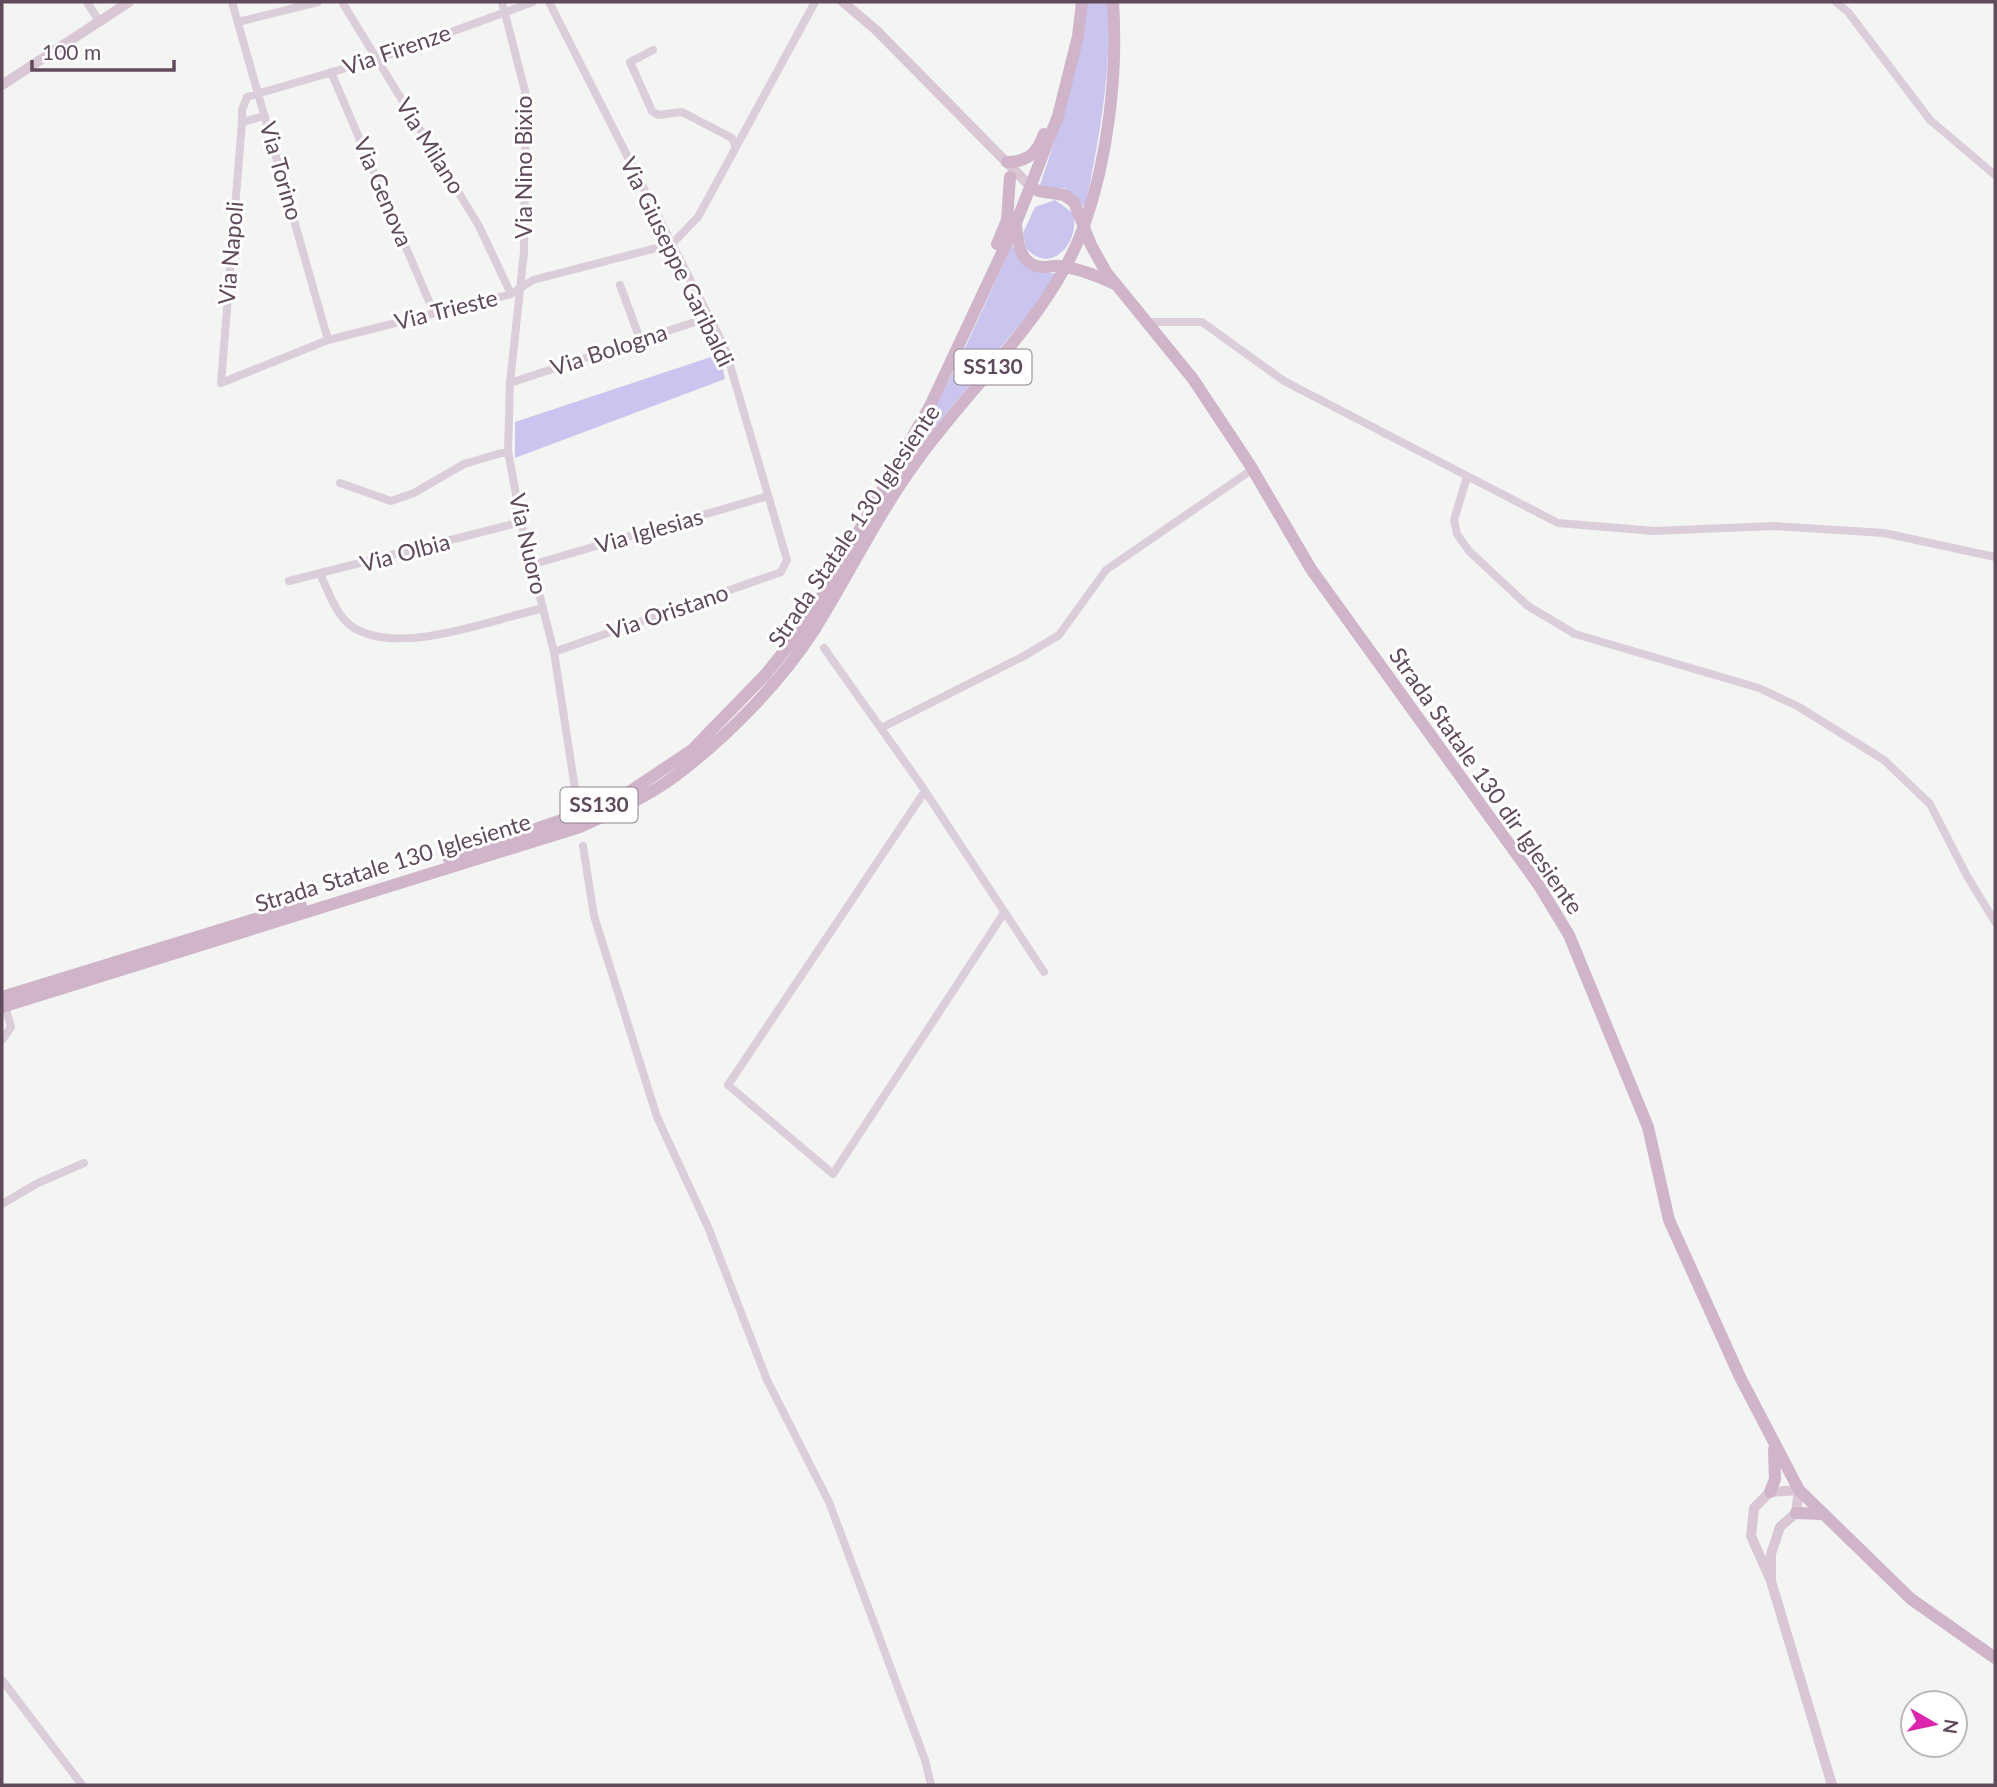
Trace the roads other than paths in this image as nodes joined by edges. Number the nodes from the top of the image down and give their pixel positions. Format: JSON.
{"nodes":[{"id":1,"x":87,"y":2,"type":"edge"},
{"id":2,"x":129,"y":2,"type":"edge"},
{"id":3,"x":232,"y":2,"type":"edge"},
{"id":4,"x":318,"y":2,"type":"edge"},
{"id":5,"x":342,"y":2,"type":"edge"},
{"id":6,"x":502,"y":2,"type":"edge"},
{"id":7,"x":533,"y":2,"type":"edge"},
{"id":8,"x":549,"y":2,"type":"edge"},
{"id":9,"x":815,"y":2,"type":"edge"},
{"id":10,"x":843,"y":2,"type":"edge"},
{"id":11,"x":1082,"y":2,"type":"edge"},
{"id":12,"x":1113,"y":2,"type":"edge"},
{"id":13,"x":1836,"y":2,"type":"edge"},
{"id":14,"x":505,"y":12,"type":"junction"},
{"id":15,"x":99,"y":21,"type":"junction"},
{"id":16,"x":238,"y":22,"type":"junction"},
{"id":17,"x":653,"y":50,"type":"dead end"},
{"id":18,"x":377,"y":59,"type":"junction"},
{"id":19,"x":331,"y":72,"type":"junction"},
{"id":20,"x":2,"y":85,"type":"edge"},
{"id":21,"x":259,"y":91,"type":"junction"},
{"id":22,"x":265,"y":116,"type":"junction"},
{"id":23,"x":1058,"y":116,"type":"junction"},
{"id":24,"x":242,"y":122,"type":"junction"},
{"id":25,"x":735,"y":145,"type":"junction"},
{"id":26,"x":1005,"y":161,"type":"junction"},
{"id":27,"x":1995,"y":175,"type":"edge"},
{"id":28,"x":1010,"y":177,"type":"junction"},
{"id":29,"x":1031,"y":187,"type":"junction"},
{"id":30,"x":1016,"y":223,"type":"junction"},
{"id":31,"x":1085,"y":225,"type":"junction"},
{"id":32,"x":671,"y":244,"type":"junction"},
{"id":33,"x":1065,"y":268,"type":"junction"},
{"id":34,"x":620,"y":285,"type":"dead end"},
{"id":35,"x":986,"y":287,"type":"junction"},
{"id":36,"x":1119,"y":287,"type":"junction"},
{"id":37,"x":515,"y":293,"type":"junction"},
{"id":38,"x":434,"y":313,"type":"junction"},
{"id":39,"x":710,"y":317,"type":"junction"},
{"id":40,"x":1150,"y":323,"type":"junction"},
{"id":41,"x":640,"y":339,"type":"junction"},
{"id":42,"x":328,"y":340,"type":"junction"},
{"id":43,"x":221,"y":383,"type":"joint"},
{"id":44,"x":510,"y":383,"type":"junction"},
{"id":45,"x":508,"y":451,"type":"junction"},
{"id":46,"x":1252,"y":469,"type":"junction"},
{"id":47,"x":1467,"y":477,"type":"junction"},
{"id":48,"x":340,"y":483,"type":"dead end"},
{"id":49,"x":768,"y":496,"type":"junction"},
{"id":50,"x":521,"y":522,"type":"junction"},
{"id":51,"x":1995,"y":557,"type":"edge"},
{"id":52,"x":531,"y":565,"type":"junction"},
{"id":53,"x":781,"y":572,"type":"joint"},
{"id":54,"x":320,"y":574,"type":"junction"},
{"id":55,"x":289,"y":581,"type":"dead end"},
{"id":56,"x":543,"y":608,"type":"junction"},
{"id":57,"x":824,"y":648,"type":"dead end"},
{"id":58,"x":554,"y":652,"type":"junction"},
{"id":59,"x":881,"y":728,"type":"junction"},
{"id":60,"x":925,"y":791,"type":"junction"},
{"id":61,"x":576,"y":795,"type":"dead end"},
{"id":62,"x":583,"y":846,"type":"dead end"},
{"id":63,"x":1004,"y":913,"type":"junction"},
{"id":64,"x":1995,"y":922,"type":"edge"},
{"id":65,"x":1044,"y":972,"type":"dead end"},
{"id":66,"x":3,"y":1004,"type":"edge"},
{"id":67,"x":2,"y":1040,"type":"edge"},
{"id":68,"x":84,"y":1163,"type":"dead end"},
{"id":69,"x":2,"y":1205,"type":"edge"},
{"id":70,"x":1773,"y":1445,"type":"junction"},
{"id":71,"x":1799,"y":1490,"type":"junction"},
{"id":72,"x":1770,"y":1492,"type":"junction"},
{"id":73,"x":1796,"y":1513,"type":"junction"},
{"id":74,"x":1822,"y":1514,"type":"junction"},
{"id":75,"x":1771,"y":1581,"type":"junction"},
{"id":76,"x":1995,"y":1658,"type":"edge"},
{"id":77,"x":2,"y":1680,"type":"edge"},
{"id":78,"x":82,"y":1785,"type":"edge"},
{"id":79,"x":931,"y":1785,"type":"edge"},
{"id":80,"x":1832,"y":1785,"type":"edge"}],
"edges":[{"from":1,"to":15,"type":"street"},
{"from":2,"to":15,"type":"street"},
{"from":3,"to":16,"type":"street","name":"Via Torino"},
{"from":4,"to":16,"type":"street"},
{"from":5,"to":18,"type":"street","name":"Via Milano"},
{"from":6,"to":14,"type":"street","name":"Via Nino Bixio"},
{"from":7,"to":14,"type":"street","name":"Via Firenze"},
{"from":8,"to":32,"type":"street","name":"Via Giuseppe Garibaldi"},
{"from":9,"to":25,"type":"street"},
{"from":10,"to":26,"type":"street"},
{"from":11,"to":23,"type":"main road","name":"Strada Statale 130 Iglesiente","number":"SS130"},
{"from":12,"to":31,"type":"main road","name":"Strada Statale 130 Iglesiente","number":"SS130"},
{"from":13,"to":27,"type":"street"},
{"from":14,"to":18,"type":"street","name":"Via Firenze"},
{"from":14,"to":37,"type":"street","name":"Via Nino Bixio"},
{"from":15,"to":20,"type":"street"},
{"from":16,"to":21,"type":"street","name":"Via Torino"},
{"from":17,"to":25,"type":"street"},
{"from":18,"to":19,"type":"street","name":"Via Firenze"},
{"from":18,"to":37,"type":"street","name":"Via Milano"},
{"from":19,"to":21,"type":"street","name":"Via Firenze"},
{"from":19,"to":38,"type":"street","name":"Via Genova"},
{"from":21,"to":22,"type":"street","name":"Via Torino"},
{"from":21,"to":24,"type":"street","name":"Via Napoli"},
{"from":22,"to":24,"type":"street"},
{"from":22,"to":42,"type":"street","name":"Via Torino"},
{"from":23,"to":26,"type":"main road"},
{"from":23,"to":29,"type":"main road","name":"Strada Statale 130 Iglesiente","number":"SS130"},
{"from":24,"to":43,"type":"street","name":"Via Napoli"},
{"from":25,"to":32,"type":"street"},
{"from":26,"to":28,"type":"street"},
{"from":26,"to":29,"type":"street"},
{"from":28,"to":30,"type":"street"},
{"from":28,"to":35,"type":"main road"},
{"from":29,"to":30,"type":"main road","name":"Strada Statale 130 Iglesiente","number":"SS130"},
{"from":29,"to":31,"type":"main road"},
{"from":30,"to":33,"type":"main road"},
{"from":30,"to":35,"type":"main road","name":"Strada Statale 130 Iglesiente","number":"SS130"},
{"from":31,"to":33,"type":"main road","name":"Strada Statale 130 Iglesiente","number":"SS130"},
{"from":31,"to":36,"type":"main road","name":"Strada Statale 130 dir Iglesiente"},
{"from":32,"to":37,"type":"street","name":"Via Trieste"},
{"from":32,"to":39,"type":"street","name":"Via Giuseppe Garibaldi"},
{"from":33,"to":36,"type":"main road","name":"Strada Statale 130 dir Iglesiente"},
{"from":33,"to":66,"type":"main road","name":"Strada Statale 130 Iglesiente","number":"SS130"},
{"from":34,"to":41,"type":"street"},
{"from":35,"to":66,"type":"main road","name":"Strada Statale 130 Iglesiente","number":"SS130"},
{"from":36,"to":40,"type":"main road","name":"Strada Statale 130 dir Iglesiente"},
{"from":37,"to":38,"type":"street","name":"Via Trieste"},
{"from":37,"to":44,"type":"street","name":"Via Nuoro"},
{"from":38,"to":42,"type":"street","name":"Via Trieste"},
{"from":39,"to":41,"type":"street","name":"Via Bologna"},
{"from":39,"to":49,"type":"street","name":"Via Giuseppe Garibaldi"},
{"from":40,"to":46,"type":"main road","name":"Strada Statale 130 dir Iglesiente"},
{"from":40,"to":47,"type":"street"},
{"from":41,"to":44,"type":"street","name":"Via Bologna"},
{"from":42,"to":43,"type":"street","name":"Via Trieste"},
{"from":44,"to":45,"type":"street","name":"Via Nuoro"},
{"from":45,"to":48,"type":"street"},
{"from":45,"to":50,"type":"street","name":"Via Nuoro"},
{"from":46,"to":59,"type":"street"},
{"from":46,"to":70,"type":"main road","name":"Strada Statale 130 dir Iglesiente"},
{"from":47,"to":51,"type":"street"},
{"from":47,"to":64,"type":"street"},
{"from":49,"to":52,"type":"street","name":"Via Iglesias"},
{"from":49,"to":53,"type":"street","name":"Via Giuseppe Garibaldi"},
{"from":50,"to":52,"type":"street","name":"Via Nuoro"},
{"from":50,"to":54,"type":"street","name":"Via Olbia"},
{"from":52,"to":56,"type":"street","name":"Via Nuoro"},
{"from":53,"to":58,"type":"street","name":"Via Oristano"},
{"from":54,"to":55,"type":"street","name":"Via Olbia"},
{"from":54,"to":56,"type":"street"},
{"from":56,"to":58,"type":"street","name":"Via Nuoro"},
{"from":57,"to":59,"type":"street"},
{"from":58,"to":61,"type":"street","name":"Via Nuoro"},
{"from":59,"to":60,"type":"street"},
{"from":60,"to":63,"type":"street"},
{"from":60,"to":63,"type":"street"},
{"from":62,"to":79,"type":"street"},
{"from":63,"to":65,"type":"street"},
{"from":66,"to":67,"type":"street"},
{"from":68,"to":69,"type":"street"},
{"from":70,"to":71,"type":"main road","name":"Strada Statale 130 dir Iglesiente"},
{"from":70,"to":72,"type":"main road"},
{"from":71,"to":72,"type":"street"},
{"from":71,"to":73,"type":"street"},
{"from":71,"to":74,"type":"main road","name":"Strada Statale 130 dir Iglesiente"},
{"from":72,"to":75,"type":"street"},
{"from":73,"to":74,"type":"main road"},
{"from":73,"to":75,"type":"street"},
{"from":74,"to":76,"type":"main road","name":"Strada Statale 130 dir Iglesiente"},
{"from":75,"to":80,"type":"street"},
{"from":77,"to":78,"type":"street"}]}
